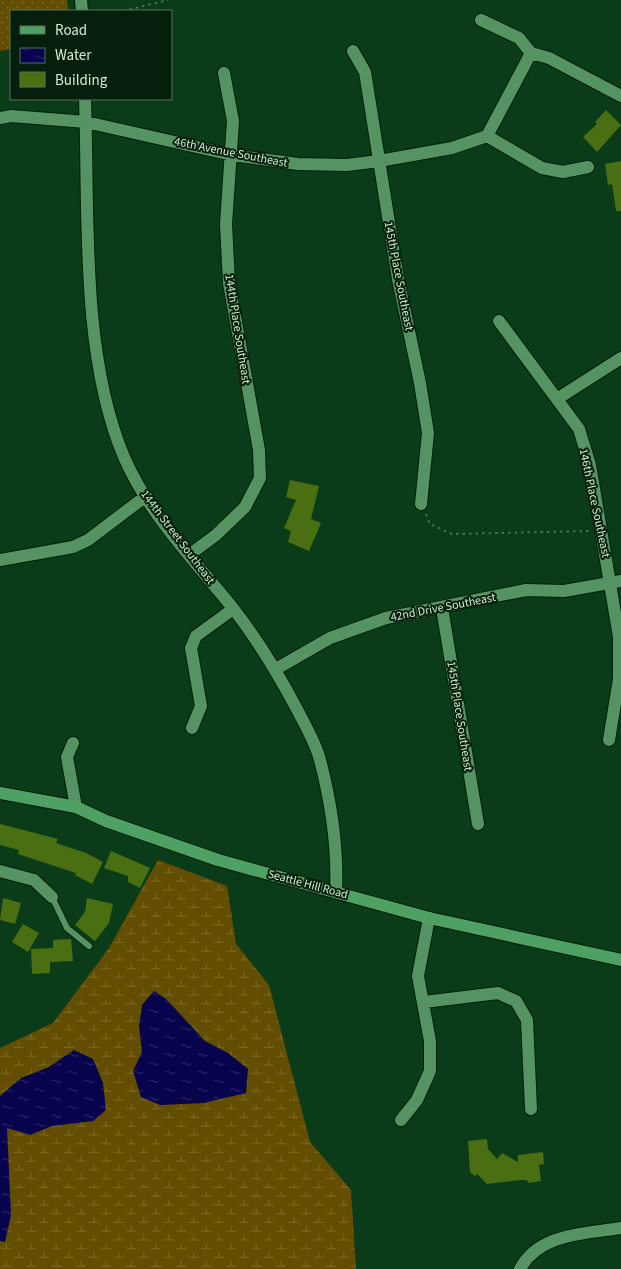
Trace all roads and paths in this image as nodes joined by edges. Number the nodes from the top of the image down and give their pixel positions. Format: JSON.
{"nodes":[{"id":1,"x":168,"y":0,"type":"edge"},
{"id":2,"x":157,"y":2,"type":"edge"},
{"id":3,"x":127,"y":10,"type":"edge"},
{"id":4,"x":481,"y":20,"type":"dead end"},
{"id":5,"x":353,"y":51,"type":"dead end"},
{"id":6,"x":531,"y":53,"type":"junction"},
{"id":7,"x":224,"y":73,"type":"dead end"},
{"id":8,"x":621,"y":96,"type":"edge"},
{"id":9,"x":85,"y":100,"type":"edge"},
{"id":10,"x":0,"y":118,"type":"edge"},
{"id":11,"x":86,"y":122,"type":"junction"},
{"id":12,"x":487,"y":136,"type":"junction"},
{"id":13,"x":232,"y":155,"type":"junction"},
{"id":14,"x":379,"y":161,"type":"junction"},
{"id":15,"x":588,"y":166,"type":"dead end"},
{"id":16,"x":499,"y":320,"type":"dead end"},
{"id":17,"x":621,"y":358,"type":"edge"},
{"id":18,"x":557,"y":399,"type":"junction"},
{"id":19,"x":146,"y":496,"type":"junction"},
{"id":20,"x":421,"y":504,"type":"joint"},
{"id":21,"x":602,"y":530,"type":"junction"},
{"id":22,"x":189,"y":555,"type":"junction"},
{"id":23,"x":0,"y":560,"type":"edge"},
{"id":24,"x":616,"y":582,"type":"edge"},
{"id":25,"x":442,"y":608,"type":"junction"},
{"id":26,"x":233,"y":609,"type":"junction"},
{"id":27,"x":276,"y":669,"type":"junction"},
{"id":28,"x":192,"y":728,"type":"dead end"},
{"id":29,"x":609,"y":740,"type":"dead end"},
{"id":30,"x":73,"y":743,"type":"dead end"},
{"id":31,"x":0,"y":793,"type":"edge"},
{"id":32,"x":76,"y":807,"type":"junction"},
{"id":33,"x":478,"y":824,"type":"dead end"},
{"id":34,"x":0,"y":871,"type":"edge"},
{"id":35,"x":336,"y":892,"type":"junction"},
{"id":36,"x":52,"y":897,"type":"joint"},
{"id":37,"x":429,"y":918,"type":"junction"},
{"id":38,"x":89,"y":946,"type":"dead end"},
{"id":39,"x":621,"y":960,"type":"edge"},
{"id":40,"x":424,"y":1002,"type":"junction"},
{"id":41,"x":531,"y":1109,"type":"dead end"},
{"id":42,"x":401,"y":1120,"type":"dead end"},
{"id":43,"x":621,"y":1228,"type":"edge"},
{"id":44,"x":520,"y":1269,"type":"edge"}],
"edges":[{"from":1,"to":2,"type":"path"},
{"from":2,"to":3,"type":"path"},
{"from":4,"to":6,"type":"street"},
{"from":5,"to":14,"type":"street","name":"145th Place Southeast"},
{"from":6,"to":8,"type":"street"},
{"from":6,"to":12,"type":"street"},
{"from":7,"to":13,"type":"street","name":"144th Place Southeast"},
{"from":9,"to":11,"type":"street","name":"144th Street Southeast"},
{"from":10,"to":11,"type":"street","name":"46th Avenue Southeast"},
{"from":11,"to":13,"type":"street","name":"46th Avenue Southeast"},
{"from":11,"to":19,"type":"street","name":"144th Street Southeast"},
{"from":12,"to":14,"type":"street","name":"46th Avenue Southeast"},
{"from":12,"to":15,"type":"street"},
{"from":13,"to":14,"type":"street","name":"46th Avenue Southeast"},
{"from":13,"to":22,"type":"street","name":"144th Place Southeast"},
{"from":14,"to":20,"type":"street","name":"145th Place Southeast"},
{"from":16,"to":18,"type":"street","name":"146th Place Southeast"},
{"from":17,"to":18,"type":"street"},
{"from":18,"to":21,"type":"street","name":"146th Place Southeast"},
{"from":19,"to":22,"type":"street","name":"144th Street Southeast"},
{"from":19,"to":23,"type":"street"},
{"from":20,"to":21,"type":"path"},
{"from":21,"to":24,"type":"street","name":"146th Place Southeast"},
{"from":22,"to":26,"type":"street","name":"144th Street Southeast"},
{"from":24,"to":25,"type":"street","name":"42nd Drive Southeast"},
{"from":24,"to":29,"type":"street","name":"146th Place Southeast"},
{"from":25,"to":27,"type":"street","name":"42nd Drive Southeast"},
{"from":25,"to":33,"type":"street","name":"145th Place Southeast"},
{"from":26,"to":27,"type":"street","name":"144th Street Southeast"},
{"from":26,"to":28,"type":"street"},
{"from":27,"to":35,"type":"street","name":"144th Street Southeast"},
{"from":30,"to":32,"type":"street"},
{"from":31,"to":32,"type":"main road","name":"Seattle Hill Road"},
{"from":32,"to":35,"type":"main road","name":"Seattle Hill Road"},
{"from":34,"to":36,"type":"street"},
{"from":35,"to":37,"type":"main road","name":"Seattle Hill Road"},
{"from":36,"to":38,"type":"lane"},
{"from":37,"to":39,"type":"main road","name":"Seattle Hill Road"},
{"from":37,"to":40,"type":"street"},
{"from":40,"to":41,"type":"street"},
{"from":40,"to":42,"type":"street"},
{"from":43,"to":44,"type":"street"}]}
